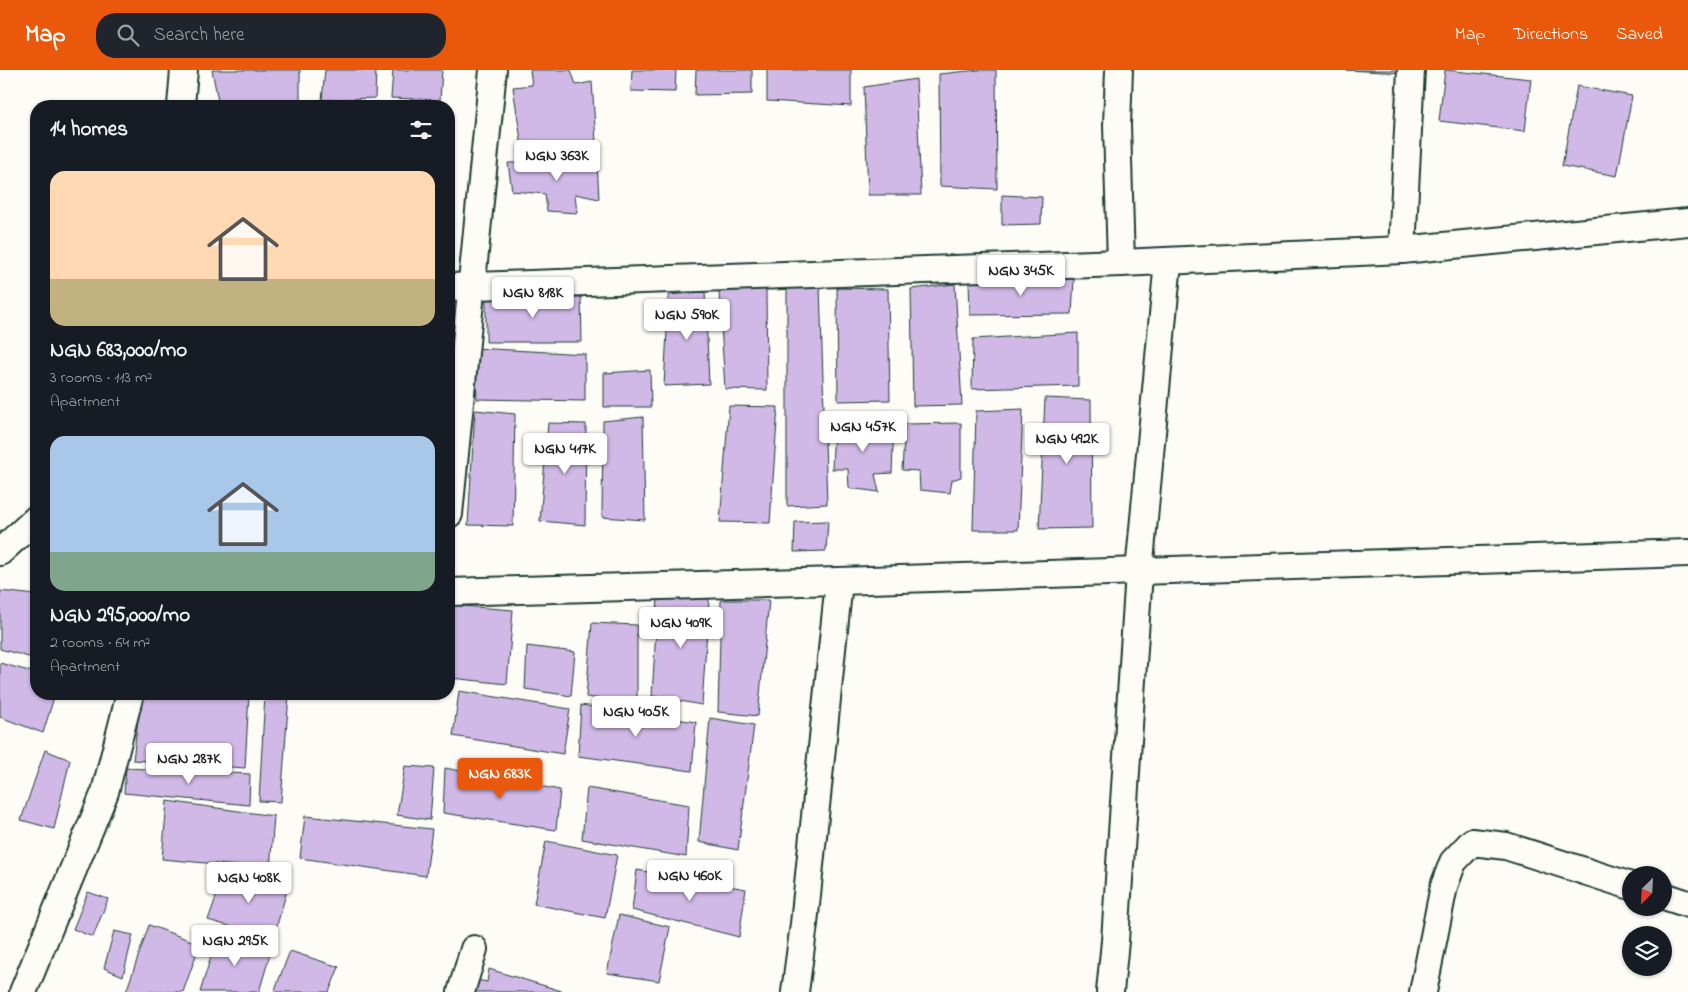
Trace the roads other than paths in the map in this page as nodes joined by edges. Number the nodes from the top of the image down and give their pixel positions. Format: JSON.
{"nodes":[{"id":1,"x":184,"y":70,"type":"edge"},
{"id":2,"x":493,"y":70,"type":"edge"},
{"id":3,"x":1119,"y":70,"type":"edge"},
{"id":4,"x":1411,"y":70,"type":"edge"},
{"id":5,"x":182,"y":100,"type":"edge"},
{"id":6,"x":1688,"y":222,"type":"edge"},
{"id":7,"x":1402,"y":250,"type":"junction"},
{"id":8,"x":1168,"y":261,"type":"junction"},
{"id":9,"x":1121,"y":263,"type":"junction"},
{"id":10,"x":460,"y":287,"type":"edge"},
{"id":11,"x":455,"y":390,"type":"edge"},
{"id":12,"x":30,"y":524,"type":"edge"},
{"id":13,"x":0,"y":552,"type":"edge"},
{"id":14,"x":1688,"y":553,"type":"edge"},
{"id":15,"x":1139,"y":572,"type":"junction"},
{"id":16,"x":839,"y":581,"type":"junction"},
{"id":17,"x":455,"y":585,"type":"edge"},
{"id":18,"x":128,"y":700,"type":"edge"},
{"id":19,"x":1622,"y":883,"type":"edge"},
{"id":20,"x":1672,"y":899,"type":"edge"},
{"id":21,"x":1688,"y":904,"type":"edge"},
{"id":22,"x":474,"y":949,"type":"dead end"},
{"id":23,"x":23,"y":992,"type":"edge"},
{"id":24,"x":461,"y":992,"type":"edge"},
{"id":25,"x":795,"y":992,"type":"edge"},
{"id":26,"x":1110,"y":992,"type":"edge"},
{"id":27,"x":1423,"y":992,"type":"edge"}],
"edges":[{"from":1,"to":5,"type":"street"},
{"from":2,"to":10,"type":"street"},
{"from":3,"to":9,"type":"street"},
{"from":4,"to":7,"type":"street"},
{"from":6,"to":7,"type":"street"},
{"from":7,"to":8,"type":"street"},
{"from":8,"to":9,"type":"street"},
{"from":8,"to":15,"type":"street"},
{"from":9,"to":10,"type":"street"},
{"from":10,"to":11,"type":"street"},
{"from":12,"to":13,"type":"street"},
{"from":14,"to":15,"type":"street"},
{"from":15,"to":16,"type":"street"},
{"from":15,"to":26,"type":"street"},
{"from":16,"to":17,"type":"street"},
{"from":16,"to":25,"type":"street"},
{"from":18,"to":23,"type":"street"},
{"from":19,"to":27,"type":"street"},
{"from":20,"to":21,"type":"street"},
{"from":22,"to":24,"type":"street"}]}
